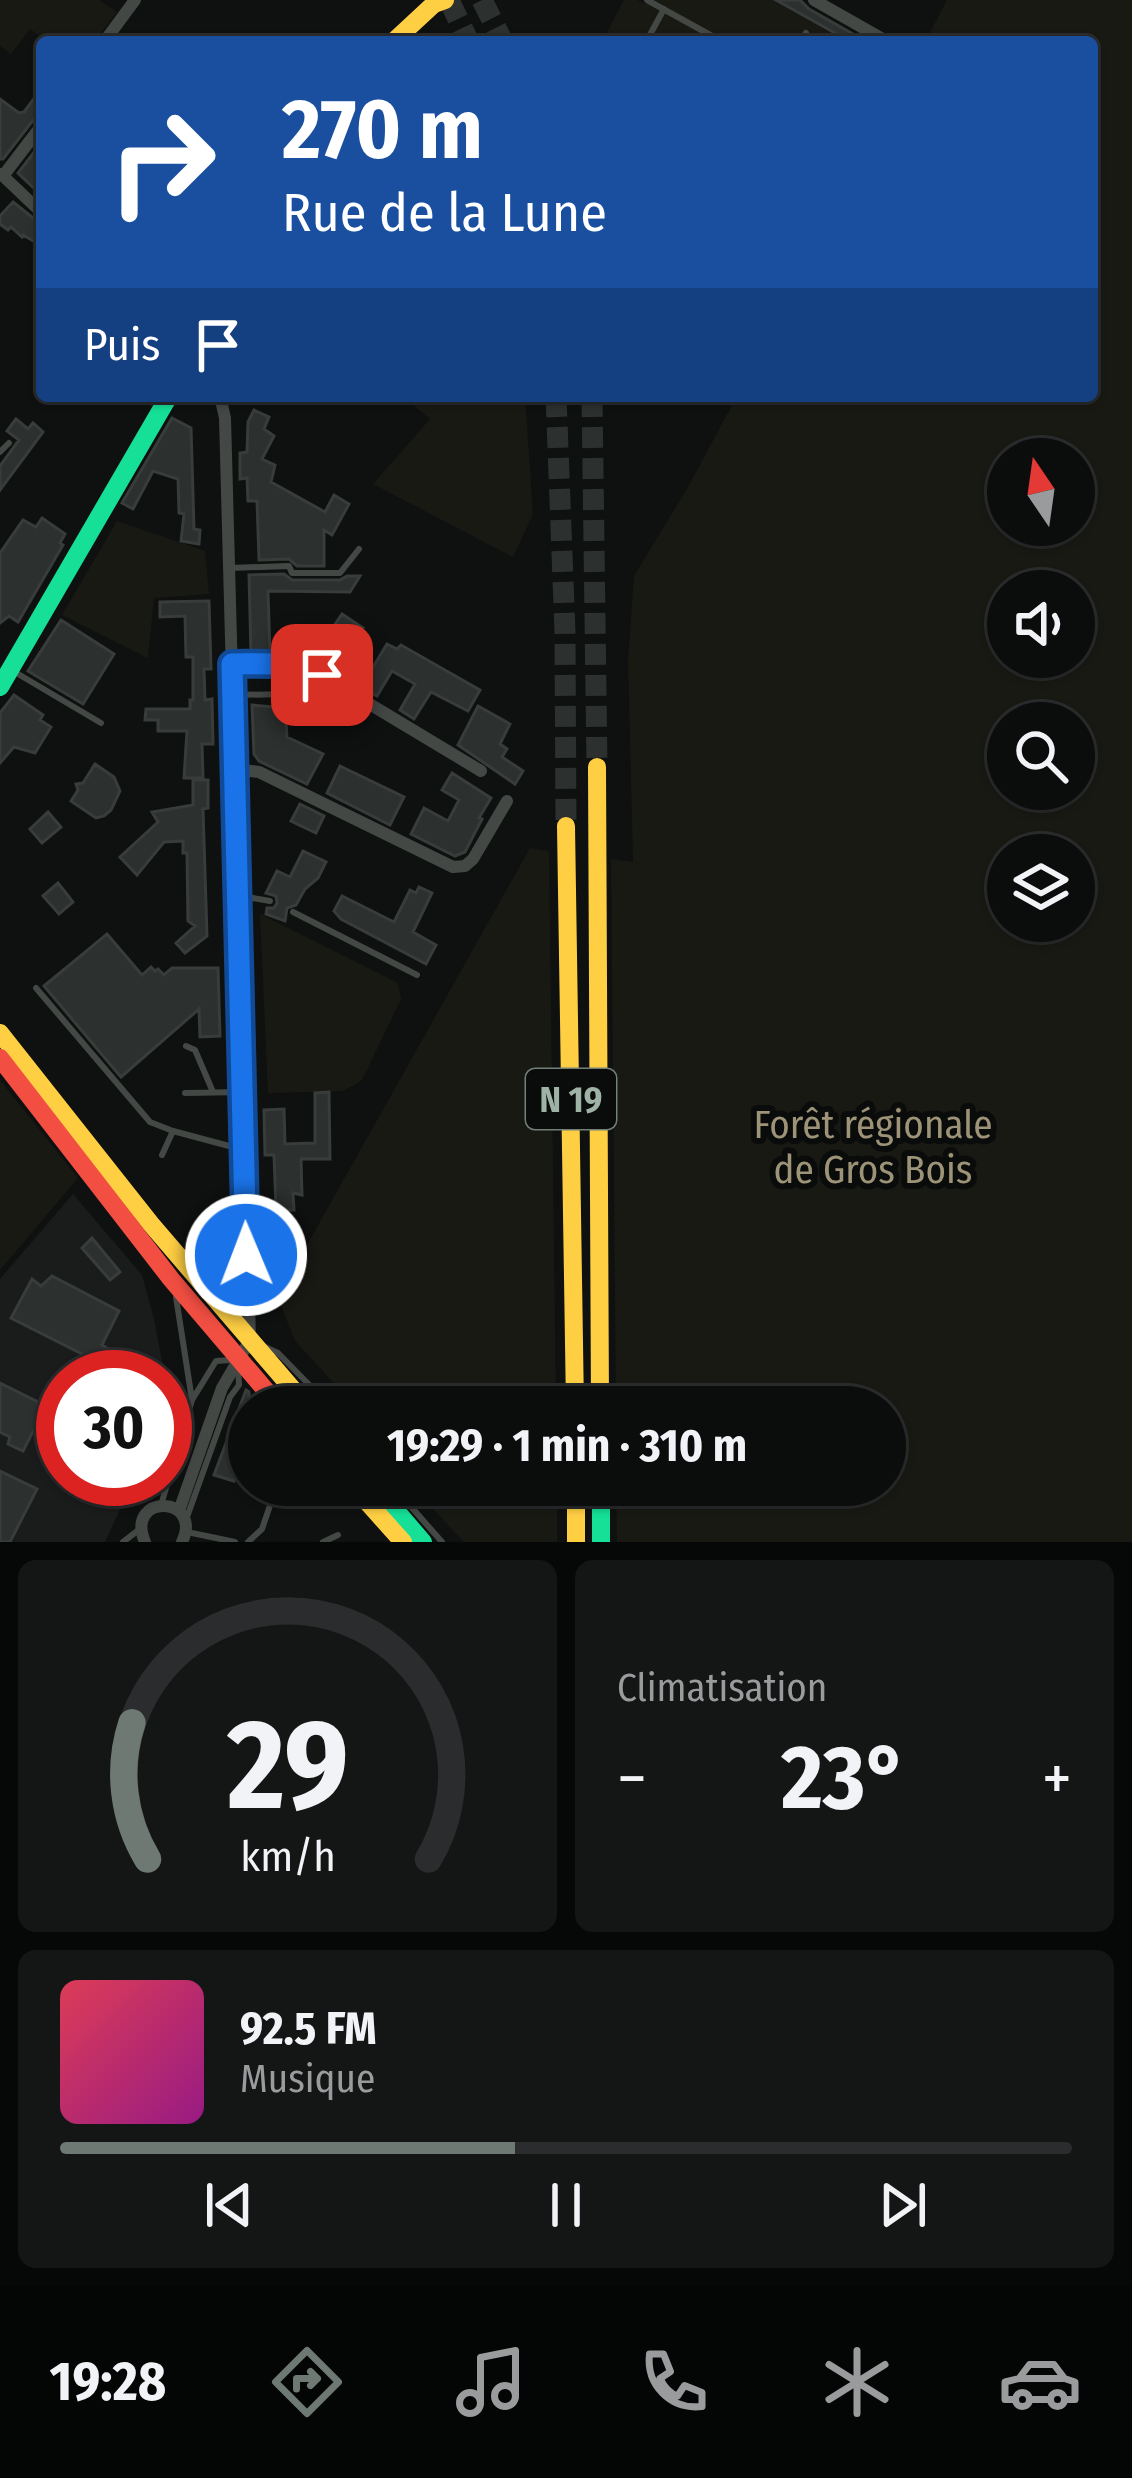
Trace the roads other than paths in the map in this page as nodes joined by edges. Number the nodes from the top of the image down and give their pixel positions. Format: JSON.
{"nodes":[{"id":1,"x":135,"y":0,"type":"edge"},
{"id":2,"x":647,"y":0,"type":"edge"},
{"id":3,"x":814,"y":0,"type":"edge"},
{"id":4,"x":436,"y":1,"type":"edge"},
{"id":5,"x":664,"y":9,"type":"junction"},
{"id":6,"x":806,"y":33,"type":"dead end"},
{"id":7,"x":108,"y":36,"type":"edge"},
{"id":8,"x":399,"y":36,"type":"edge"},
{"id":9,"x":649,"y":36,"type":"edge"},
{"id":10,"x":712,"y":36,"type":"edge"},
{"id":11,"x":804,"y":36,"type":"edge"},
{"id":12,"x":877,"y":36,"type":"edge"},
{"id":13,"x":36,"y":134,"type":"edge"},
{"id":14,"x":5,"y":183,"type":"edge"},
{"id":15,"x":36,"y":208,"type":"edge"},
{"id":16,"x":166,"y":402,"type":"edge"},
{"id":17,"x":222,"y":402,"type":"edge"},
{"id":18,"x":9,"y":443,"type":"dead end"},
{"id":19,"x":0,"y":452,"type":"edge"},
{"id":20,"x":359,"y":549,"type":"dead end"},
{"id":21,"x":230,"y":568,"type":"junction"},
{"id":22,"x":232,"y":664,"type":"junction"},
{"id":23,"x":5,"y":678,"type":"edge"},
{"id":24,"x":290,"y":694,"type":"dead end"},
{"id":25,"x":233,"y":695,"type":"junction"},
{"id":26,"x":100,"y":724,"type":"dead end"},
{"id":27,"x":597,"y":766,"type":"tunnel mouth"},
{"id":28,"x":235,"y":769,"type":"junction"},
{"id":29,"x":481,"y":771,"type":"dead end"},
{"id":30,"x":507,"y":802,"type":"dead end"},
{"id":31,"x":566,"y":826,"type":"tunnel mouth"},
{"id":32,"x":238,"y":896,"type":"junction"},
{"id":33,"x":270,"y":901,"type":"dead end"},
{"id":34,"x":292,"y":912,"type":"dead end"},
{"id":35,"x":417,"y":975,"type":"dead end"},
{"id":36,"x":36,"y":988,"type":"dead end"},
{"id":37,"x":0,"y":1033,"type":"edge"},
{"id":38,"x":186,"y":1046,"type":"dead end"},
{"id":39,"x":0,"y":1058,"type":"edge"},
{"id":40,"x":242,"y":1092,"type":"junction"},
{"id":41,"x":185,"y":1093,"type":"dead end"},
{"id":42,"x":213,"y":1093,"type":"junction"},
{"id":43,"x":173,"y":1131,"type":"junction"},
{"id":44,"x":244,"y":1150,"type":"junction"},
{"id":45,"x":162,"y":1155,"type":"dead end"},
{"id":46,"x":173,"y":1281,"type":"junction"},
{"id":47,"x":247,"y":1281,"type":"junction"},
{"id":48,"x":208,"y":1292,"type":"junction"},
{"id":49,"x":250,"y":1340,"type":"junction"},
{"id":50,"x":184,"y":1350,"type":"edge"},
{"id":51,"x":238,"y":1360,"type":"junction"},
{"id":52,"x":249,"y":1384,"type":"junction"},
{"id":53,"x":252,"y":1386,"type":"edge"},
{"id":54,"x":290,"y":1386,"type":"edge"},
{"id":55,"x":311,"y":1386,"type":"edge"},
{"id":56,"x":575,"y":1386,"type":"edge"},
{"id":57,"x":600,"y":1386,"type":"edge"},
{"id":58,"x":192,"y":1400,"type":"edge"},
{"id":59,"x":159,"y":1506,"type":"edge"},
{"id":60,"x":162,"y":1506,"type":"edge"},
{"id":61,"x":270,"y":1506,"type":"edge"},
{"id":62,"x":371,"y":1506,"type":"edge"},
{"id":63,"x":392,"y":1506,"type":"edge"},
{"id":64,"x":410,"y":1506,"type":"edge"},
{"id":65,"x":576,"y":1506,"type":"edge"},
{"id":66,"x":601,"y":1506,"type":"edge"},
{"id":67,"x":184,"y":1531,"type":"edge"},
{"id":68,"x":338,"y":1535,"type":"dead end"},
{"id":69,"x":143,"y":1536,"type":"edge"},
{"id":70,"x":123,"y":1542,"type":"edge"},
{"id":71,"x":235,"y":1542,"type":"edge"},
{"id":72,"x":248,"y":1542,"type":"edge"},
{"id":73,"x":323,"y":1542,"type":"edge"},
{"id":74,"x":403,"y":1542,"type":"edge"},
{"id":75,"x":423,"y":1542,"type":"edge"},
{"id":76,"x":442,"y":1542,"type":"edge"},
{"id":77,"x":576,"y":1542,"type":"edge"},
{"id":78,"x":601,"y":1542,"type":"edge"}],
"edges":[{"from":1,"to":7,"type":"street"},
{"from":2,"to":5,"type":"lane"},
{"from":3,"to":12,"type":"street"},
{"from":4,"to":8,"type":"main road"},
{"from":5,"to":9,"type":"lane"},
{"from":5,"to":10,"type":"lane"},
{"from":6,"to":11,"type":"lane"},
{"from":13,"to":14,"type":"street"},
{"from":14,"to":15,"type":"street"},
{"from":16,"to":23,"type":"main road"},
{"from":17,"to":21,"type":"street"},
{"from":18,"to":19,"type":"lane"},
{"from":20,"to":21,"type":"lane"},
{"from":21,"to":22,"type":"street"},
{"from":22,"to":25,"type":"street"},
{"from":22,"to":29,"type":"street"},
{"from":23,"to":26,"type":"lane"},
{"from":24,"to":25,"type":"lane"},
{"from":25,"to":28,"type":"street"},
{"from":27,"to":57,"type":"main road","number":"N 19"},
{"from":28,"to":30,"type":"street"},
{"from":28,"to":32,"type":"street"},
{"from":31,"to":56,"type":"main road","number":"N 19"},
{"from":32,"to":33,"type":"lane"},
{"from":32,"to":40,"type":"street"},
{"from":34,"to":35,"type":"lane"},
{"from":36,"to":43,"type":"lane"},
{"from":37,"to":48,"type":"main road"},
{"from":38,"to":42,"type":"lane"},
{"from":39,"to":46,"type":"main road"},
{"from":40,"to":42,"type":"lane"},
{"from":40,"to":44,"type":"street"},
{"from":41,"to":42,"type":"lane"},
{"from":43,"to":44,"type":"lane"},
{"from":43,"to":45,"type":"lane"},
{"from":44,"to":47,"type":"street"},
{"from":46,"to":50,"type":"lane"},
{"from":46,"to":51,"type":"main road"},
{"from":47,"to":48,"type":"main road"},
{"from":47,"to":49,"type":"street"},
{"from":48,"to":49,"type":"main road"},
{"from":49,"to":51,"type":"street"},
{"from":49,"to":54,"type":"main road"},
{"from":49,"to":55,"type":"lane"},
{"from":51,"to":52,"type":"main road"},
{"from":51,"to":58,"type":"lane"},
{"from":51,"to":67,"type":"street"},
{"from":52,"to":53,"type":"main road"},
{"from":52,"to":67,"type":"lane"},
{"from":59,"to":69,"type":"street"},
{"from":60,"to":67,"type":"street"},
{"from":61,"to":72,"type":"lane"},
{"from":62,"to":74,"type":"main road"},
{"from":63,"to":75,"type":"main road"},
{"from":64,"to":76,"type":"lane"},
{"from":65,"to":77,"type":"main road"},
{"from":66,"to":78,"type":"main road"},
{"from":67,"to":71,"type":"lane"},
{"from":68,"to":73,"type":"lane"},
{"from":69,"to":70,"type":"lane"}]}
